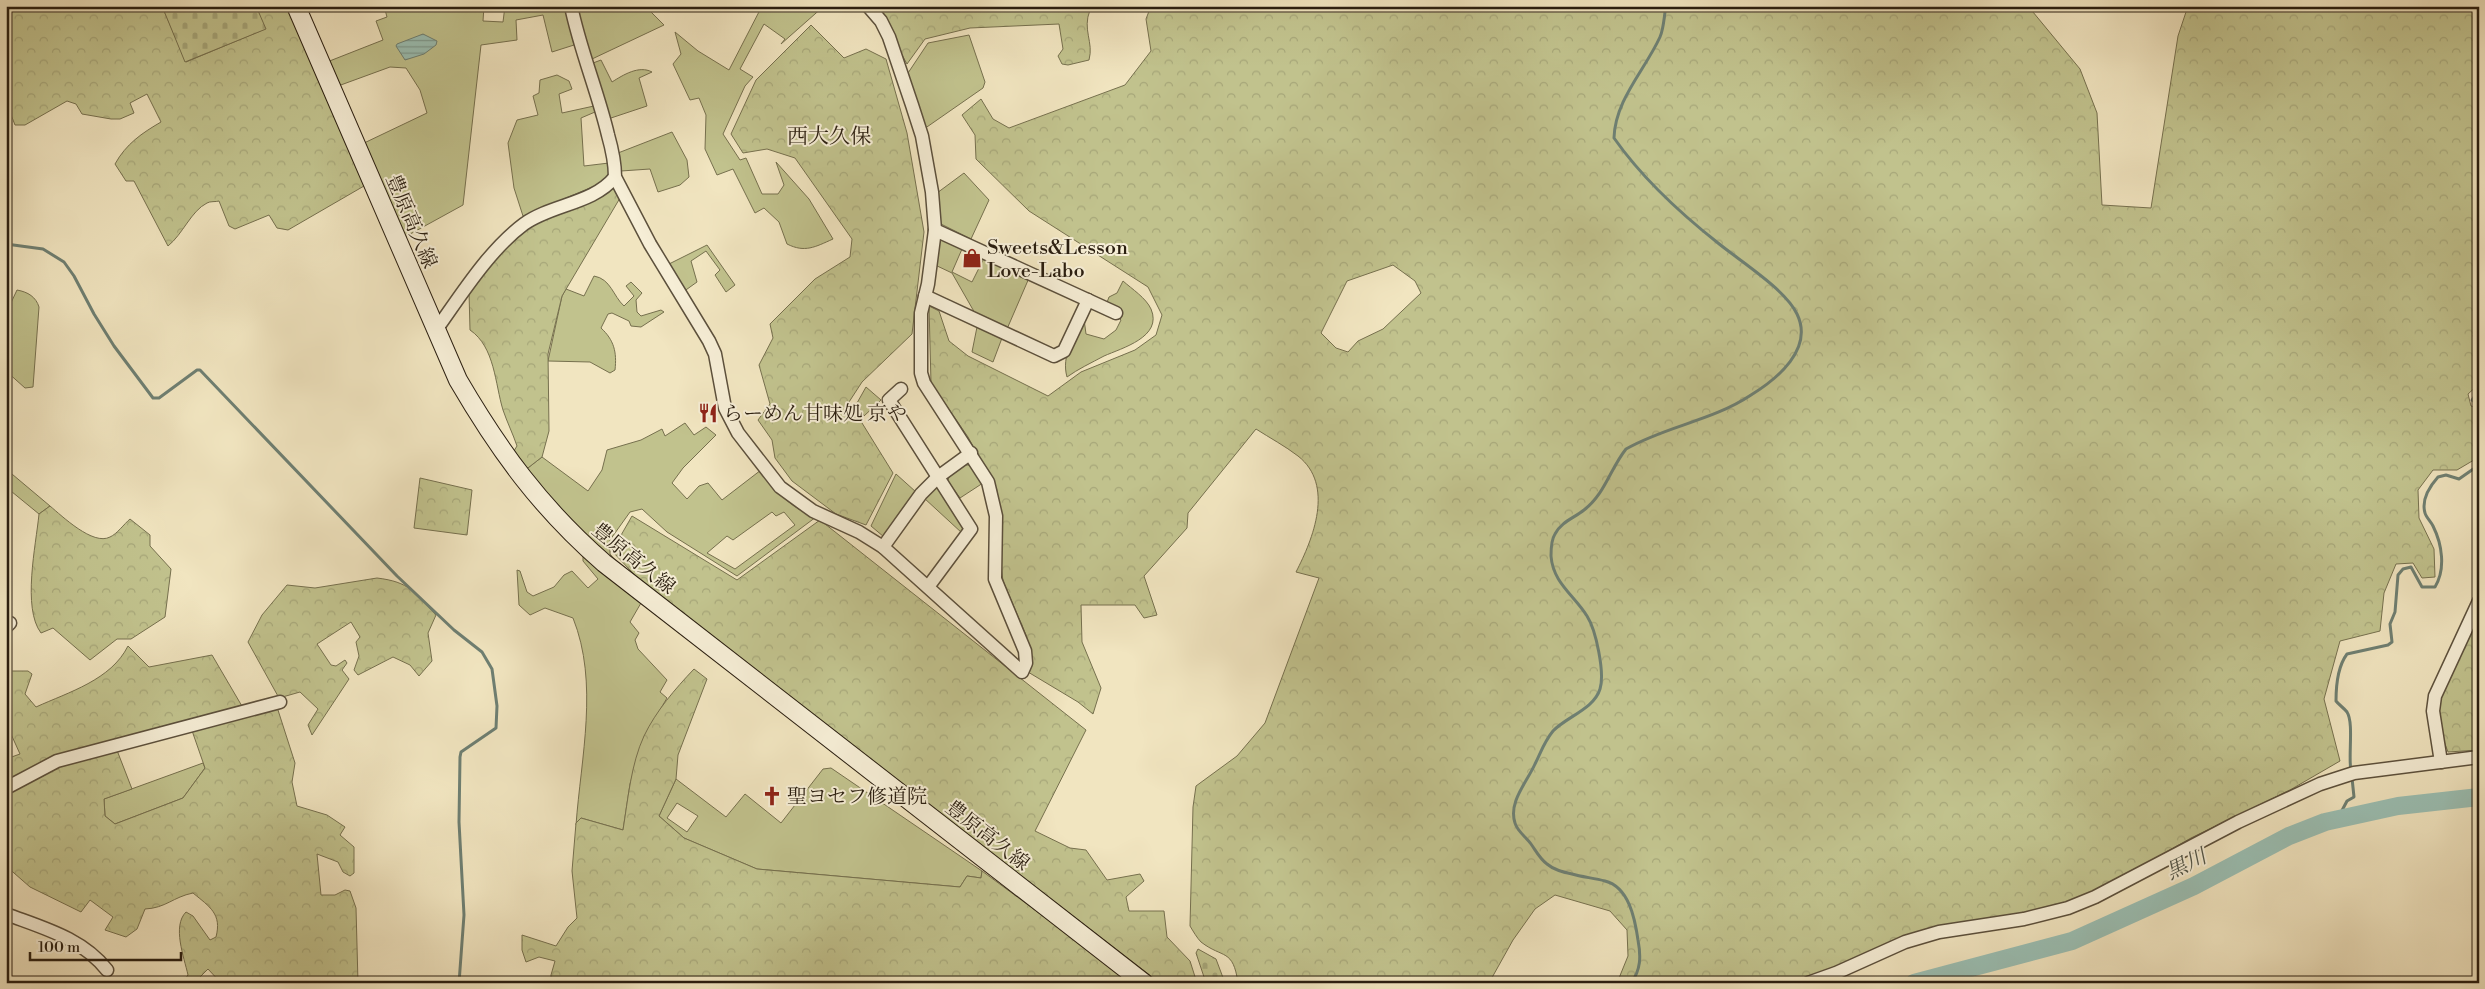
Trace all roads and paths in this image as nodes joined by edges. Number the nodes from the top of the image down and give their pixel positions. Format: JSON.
{"nodes":[{"id":1,"x":296,"y":6,"type":"edge"},
{"id":2,"x":571,"y":6,"type":"edge"},
{"id":3,"x":868,"y":6,"type":"edge"},
{"id":4,"x":615,"y":177,"type":"junction"},
{"id":5,"x":935,"y":230,"type":"junction"},
{"id":6,"x":925,"y":296,"type":"junction"},
{"id":7,"x":1088,"y":300,"type":"junction"},
{"id":8,"x":1116,"y":313,"type":"dead end"},
{"id":9,"x":436,"y":330,"type":"junction"},
{"id":10,"x":901,"y":389,"type":"dead end"},
{"id":11,"x":971,"y":453,"type":"junction"},
{"id":12,"x":938,"y":477,"type":"junction"},
{"id":13,"x":882,"y":547,"type":"junction"},
{"id":14,"x":928,"y":588,"type":"junction"},
{"id":15,"x":2479,"y":601,"type":"edge"},
{"id":16,"x":280,"y":702,"type":"dead end"},
{"id":17,"x":2479,"y":757,"type":"edge"},
{"id":18,"x":2442,"y":762,"type":"junction"},
{"id":19,"x":6,"y":788,"type":"edge"},
{"id":20,"x":6,"y":914,"type":"edge"},
{"id":21,"x":107,"y":970,"type":"dead end"},
{"id":22,"x":1144,"y":983,"type":"edge"},
{"id":23,"x":1808,"y":983,"type":"edge"}],
"edges":[{"from":1,"to":9,"type":"main road","name":"豊原高久線"},
{"from":2,"to":4,"type":"street"},
{"from":3,"to":5,"type":"street"},
{"from":4,"to":9,"type":"street"},
{"from":4,"to":13,"type":"street"},
{"from":5,"to":6,"type":"street"},
{"from":5,"to":7,"type":"street"},
{"from":6,"to":7,"type":"street"},
{"from":6,"to":11,"type":"street"},
{"from":7,"to":8,"type":"street"},
{"from":9,"to":22,"type":"main road","name":"豊原高久線"},
{"from":10,"to":12,"type":"street"},
{"from":11,"to":12,"type":"street"},
{"from":11,"to":14,"type":"street"},
{"from":12,"to":13,"type":"street"},
{"from":12,"to":14,"type":"street"},
{"from":13,"to":14,"type":"street"},
{"from":15,"to":18,"type":"street"},
{"from":16,"to":19,"type":"street"},
{"from":17,"to":18,"type":"street"},
{"from":18,"to":23,"type":"street"},
{"from":20,"to":21,"type":"street"}]}
